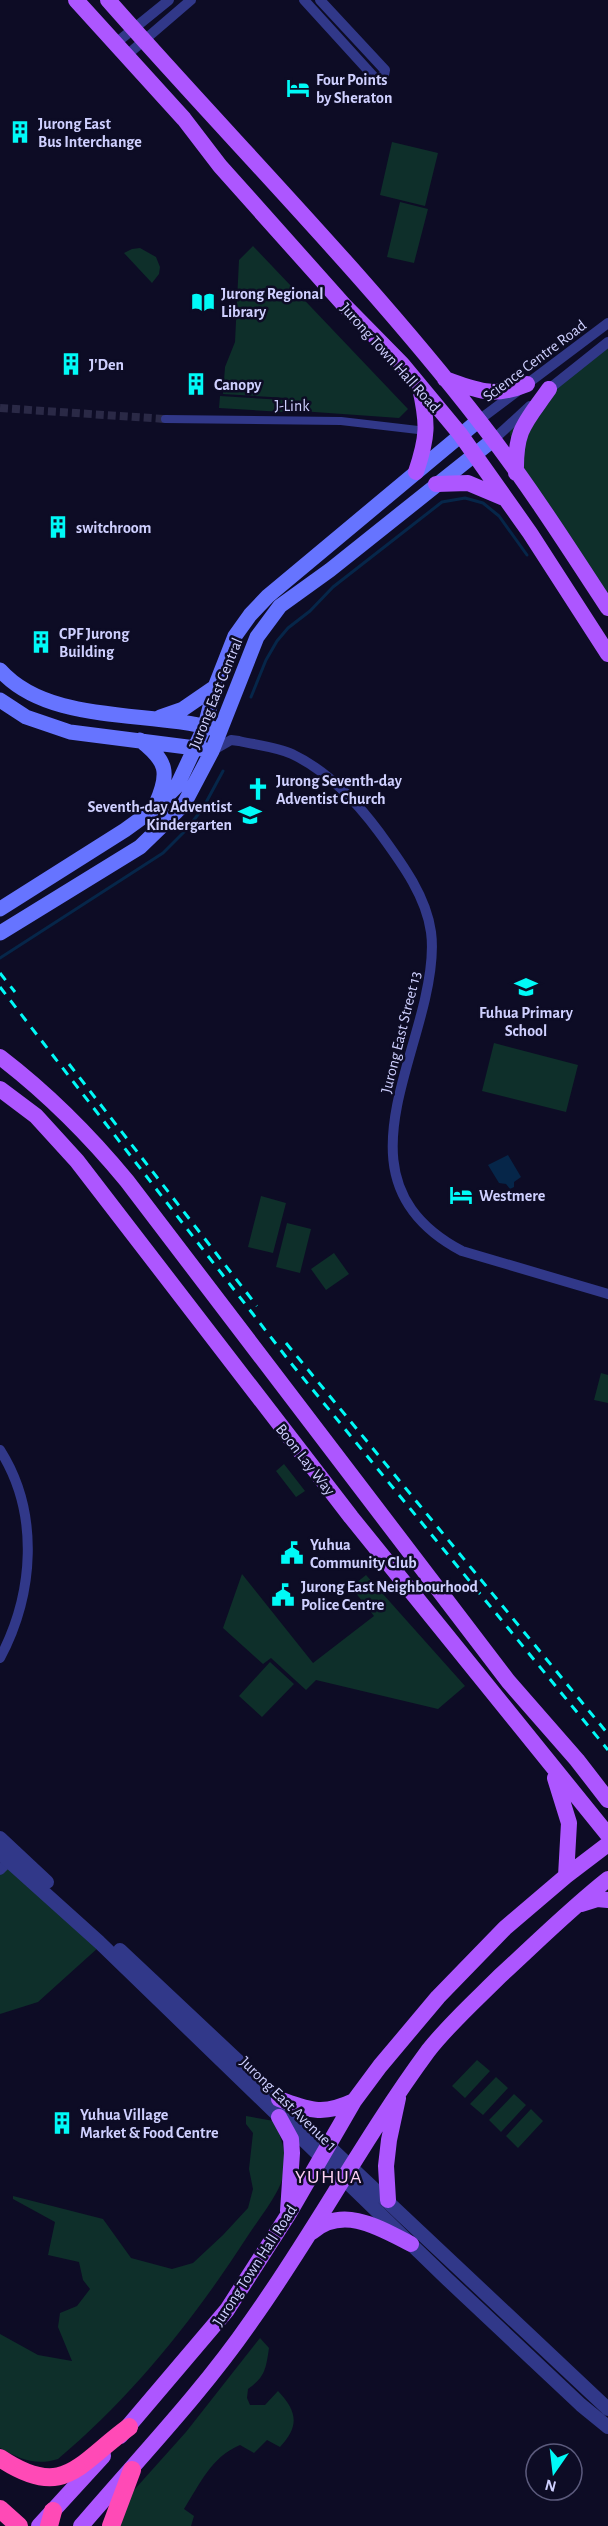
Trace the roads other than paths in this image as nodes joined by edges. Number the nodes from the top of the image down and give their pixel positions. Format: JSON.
{"nodes":[{"id":1,"x":76,"y":0,"type":"edge"},
{"id":2,"x":108,"y":0,"type":"edge"},
{"id":3,"x":169,"y":0,"type":"edge"},
{"id":4,"x":191,"y":0,"type":"edge"},
{"id":5,"x":304,"y":0,"type":"edge"},
{"id":6,"x":320,"y":0,"type":"edge"},
{"id":7,"x":139,"y":34,"type":"junction"},
{"id":8,"x":121,"y":49,"type":"junction"},
{"id":9,"x":608,"y":323,"type":"edge"},
{"id":10,"x":608,"y":342,"type":"edge"},
{"id":11,"x":445,"y":379,"type":"junction"},
{"id":12,"x":419,"y":384,"type":"junction"},
{"id":13,"x":527,"y":384,"type":"junction"},
{"id":14,"x":549,"y":389,"type":"junction"},
{"id":15,"x":165,"y":419,"type":"tunnel mouth"},
{"id":16,"x":479,"y":420,"type":"junction"},
{"id":17,"x":418,"y":430,"type":"dead end"},
{"id":18,"x":460,"y":434,"type":"junction"},
{"id":19,"x":493,"y":440,"type":"junction"},
{"id":20,"x":475,"y":453,"type":"junction"},
{"id":21,"x":416,"y":472,"type":"junction"},
{"id":22,"x":516,"y":473,"type":"junction"},
{"id":23,"x":436,"y":484,"type":"junction"},
{"id":24,"x":507,"y":499,"type":"junction"},
{"id":25,"x":608,"y":608,"type":"edge"},
{"id":26,"x":608,"y":654,"type":"edge"},
{"id":27,"x":0,"y":669,"type":"edge"},
{"id":28,"x":215,"y":687,"type":"junction"},
{"id":29,"x":0,"y":700,"type":"edge"},
{"id":30,"x":157,"y":718,"type":"junction"},
{"id":31,"x":205,"y":726,"type":"junction"},
{"id":32,"x":226,"y":735,"type":"junction"},
{"id":33,"x":140,"y":741,"type":"junction"},
{"id":34,"x":195,"y":748,"type":"junction"},
{"id":35,"x":212,"y":751,"type":"junction"},
{"id":36,"x":154,"y":808,"type":"junction"},
{"id":37,"x":0,"y":909,"type":"edge"},
{"id":38,"x":0,"y":933,"type":"edge"},
{"id":39,"x":0,"y":1057,"type":"edge"},
{"id":40,"x":0,"y":1089,"type":"edge"},
{"id":41,"x":608,"y":1294,"type":"edge"},
{"id":42,"x":0,"y":1450,"type":"edge"},
{"id":43,"x":0,"y":1658,"type":"edge"},
{"id":44,"x":552,"y":1768,"type":"junction"},
{"id":45,"x":601,"y":1782,"type":"edge"},
{"id":46,"x":608,"y":1800,"type":"edge"},
{"id":47,"x":608,"y":1835,"type":"edge"},
{"id":48,"x":0,"y":1838,"type":"edge"},
{"id":49,"x":608,"y":1844,"type":"edge"},
{"id":50,"x":6,"y":1859,"type":"edge"},
{"id":51,"x":566,"y":1876,"type":"junction"},
{"id":52,"x":608,"y":1879,"type":"edge"},
{"id":53,"x":608,"y":1900,"type":"edge"},
{"id":54,"x":574,"y":1905,"type":"junction"},
{"id":55,"x":400,"y":2092,"type":"junction"},
{"id":56,"x":279,"y":2099,"type":"junction"},
{"id":57,"x":354,"y":2101,"type":"junction"},
{"id":58,"x":279,"y":2117,"type":"junction"},
{"id":59,"x":325,"y":2151,"type":"junction"},
{"id":60,"x":347,"y":2172,"type":"junction"},
{"id":61,"x":388,"y":2200,"type":"junction"},
{"id":62,"x":288,"y":2215,"type":"junction"},
{"id":63,"x":309,"y":2235,"type":"junction"},
{"id":64,"x":411,"y":2244,"type":"junction"},
{"id":65,"x":608,"y":2409,"type":"edge"},
{"id":66,"x":129,"y":2427,"type":"junction"},
{"id":67,"x":608,"y":2427,"type":"edge"},
{"id":68,"x":0,"y":2458,"type":"edge"},
{"id":69,"x":132,"y":2470,"type":"junction"},
{"id":70,"x":0,"y":2497,"type":"edge"},
{"id":71,"x":0,"y":2509,"type":"edge"},
{"id":72,"x":51,"y":2518,"type":"edge"},
{"id":73,"x":12,"y":2526,"type":"edge"},
{"id":74,"x":19,"y":2526,"type":"edge"},
{"id":75,"x":39,"y":2526,"type":"edge"},
{"id":76,"x":81,"y":2526,"type":"edge"},
{"id":77,"x":111,"y":2526,"type":"edge"}],
"edges":[{"from":1,"to":8,"type":"main road","name":"Jurong Town Hall Road"},
{"from":2,"to":7,"type":"main road","name":"Jurong Town Hall Road"},
{"from":3,"to":7,"type":"street"},
{"from":4,"to":7,"type":"street"},
{"from":5,"to":6,"type":"street"},
{"from":7,"to":8,"type":"street"},
{"from":7,"to":8,"type":"street"},
{"from":7,"to":11,"type":"main road","name":"Jurong Town Hall Road"},
{"from":8,"to":12,"type":"main road","name":"Jurong Town Hall Road"},
{"from":9,"to":13,"type":"street","name":"Science Centre Road"},
{"from":10,"to":14,"type":"street","name":"Science Centre Road"},
{"from":11,"to":13,"type":"main road"},
{"from":11,"to":16,"type":"main road","name":"Jurong Town Hall Road"},
{"from":12,"to":18,"type":"main road","name":"Jurong Town Hall Road"},
{"from":12,"to":21,"type":"main road"},
{"from":13,"to":16,"type":"street","name":"Science Centre Road"},
{"from":14,"to":19,"type":"street","name":"Science Centre Road"},
{"from":14,"to":22,"type":"main road"},
{"from":15,"to":17,"type":"street","name":"J-Link"},
{"from":16,"to":18,"type":"main road","name":"Jurong East Central"},
{"from":16,"to":19,"type":"main road","name":"Jurong Town Hall Road"},
{"from":18,"to":20,"type":"main road","name":"Jurong Town Hall Road"},
{"from":18,"to":21,"type":"main road","name":"Jurong East Central"},
{"from":19,"to":20,"type":"main road","name":"Jurong East Central"},
{"from":19,"to":22,"type":"main road","name":"Jurong Town Hall Road"},
{"from":20,"to":23,"type":"main road","name":"Jurong East Central"},
{"from":20,"to":24,"type":"main road","name":"Jurong Town Hall Road"},
{"from":21,"to":28,"type":"main road","name":"Jurong East Central"},
{"from":22,"to":25,"type":"main road","name":"Jurong Town Hall Road"},
{"from":23,"to":24,"type":"main road"},
{"from":23,"to":32,"type":"main road","name":"Jurong East Central"},
{"from":24,"to":26,"type":"main road","name":"Jurong Town Hall Road"},
{"from":27,"to":30,"type":"main road"},
{"from":28,"to":30,"type":"main road"},
{"from":28,"to":31,"type":"main road","name":"Jurong East Central"},
{"from":29,"to":33,"type":"main road"},
{"from":30,"to":31,"type":"main road"},
{"from":31,"to":32,"type":"main road"},
{"from":31,"to":34,"type":"main road","name":"Jurong East Central"},
{"from":32,"to":35,"type":"main road","name":"Jurong East Central"},
{"from":32,"to":41,"type":"street","name":"Jurong East Street 13"},
{"from":33,"to":34,"type":"main road"},
{"from":33,"to":36,"type":"main road"},
{"from":34,"to":35,"type":"main road"},
{"from":34,"to":36,"type":"main road","name":"Jurong East Central"},
{"from":35,"to":38,"type":"main road","name":"Jurong East Central"},
{"from":36,"to":37,"type":"main road","name":"Jurong East Central"},
{"from":39,"to":45,"type":"main road","name":"Boon Lay Way"},
{"from":40,"to":44,"type":"main road","name":"Boon Lay Way"},
{"from":42,"to":43,"type":"street"},
{"from":44,"to":47,"type":"main road","name":"Boon Lay Way"},
{"from":44,"to":51,"type":"main road"},
{"from":45,"to":46,"type":"main road","name":"Boon Lay Way"},
{"from":48,"to":50,"type":"street","name":"Jurong East Avenue 1"},
{"from":49,"to":51,"type":"main road","name":"Jurong Town Hall Road"},
{"from":50,"to":56,"type":"street","name":"Jurong East Avenue 1"},
{"from":50,"to":58,"type":"street","name":"Jurong East Avenue 1"},
{"from":51,"to":57,"type":"main road","name":"Jurong Town Hall Road"},
{"from":52,"to":54,"type":"main road","name":"Jurong Town Hall Road"},
{"from":53,"to":54,"type":"main road"},
{"from":54,"to":55,"type":"main road","name":"Jurong Town Hall Road"},
{"from":55,"to":60,"type":"main road","name":"Jurong Town Hall Road"},
{"from":55,"to":61,"type":"main road"},
{"from":56,"to":57,"type":"main road"},
{"from":56,"to":59,"type":"street","name":"Jurong East Avenue 1"},
{"from":57,"to":59,"type":"main road","name":"Jurong Town Hall Road"},
{"from":58,"to":59,"type":"street","name":"Jurong East Avenue 1"},
{"from":58,"to":62,"type":"main road"},
{"from":59,"to":60,"type":"street","name":"Jurong East Avenue 1"},
{"from":59,"to":62,"type":"main road","name":"Jurong Town Hall Road"},
{"from":60,"to":61,"type":"street","name":"Jurong East Avenue 1"},
{"from":60,"to":63,"type":"main road","name":"Jurong Town Hall Road"},
{"from":60,"to":64,"type":"street","name":"Jurong East Avenue 1"},
{"from":61,"to":65,"type":"street","name":"Jurong East Avenue 1"},
{"from":62,"to":66,"type":"main road","name":"Jurong Town Hall Road"},
{"from":63,"to":64,"type":"main road"},
{"from":63,"to":69,"type":"main road","name":"Jurong Town Hall Road"},
{"from":64,"to":67,"type":"street","name":"Jurong East Avenue 1"},
{"from":66,"to":68,"type":"highway"},
{"from":66,"to":72,"type":"main road","name":"Jurong Town Hall Road"},
{"from":69,"to":76,"type":"main road","name":"Jurong Town Hall Road"},
{"from":69,"to":77,"type":"highway"},
{"from":70,"to":73,"type":"highway"},
{"from":71,"to":74,"type":"highway","bridge":true},
{"from":72,"to":75,"type":"main road","name":"Jurong Town Hall Road"}]}
